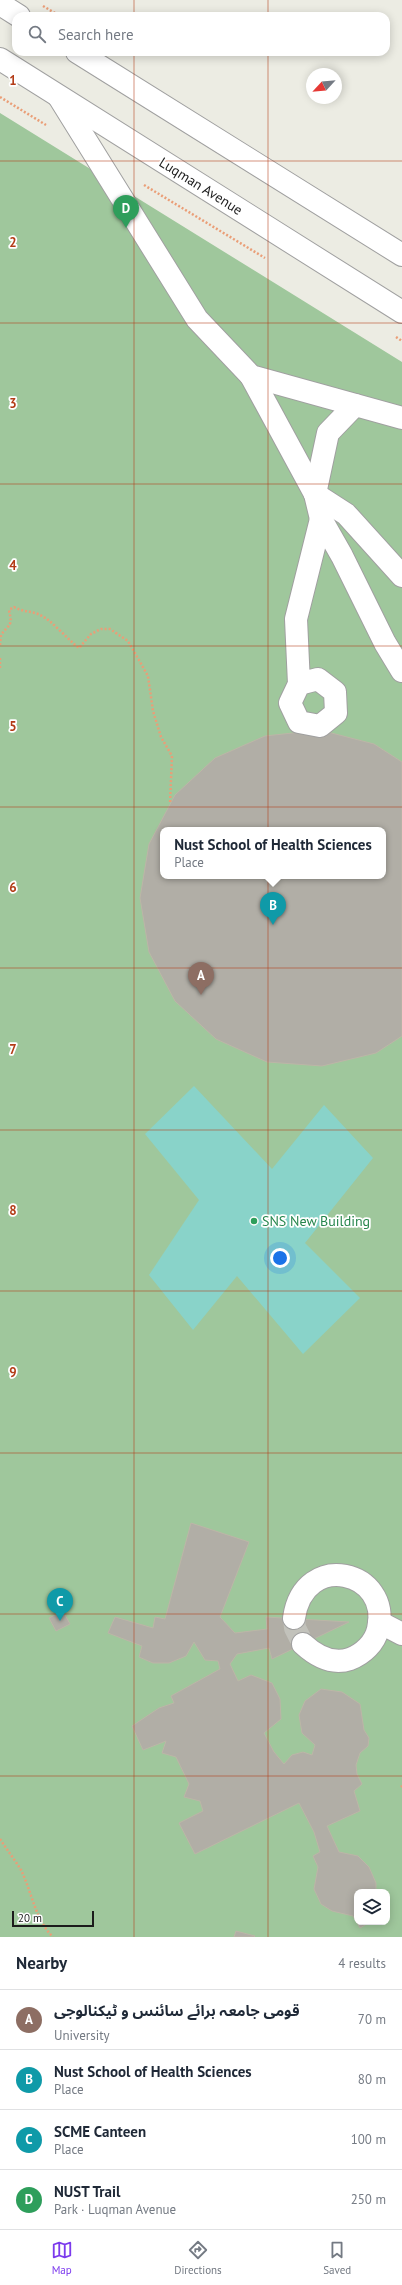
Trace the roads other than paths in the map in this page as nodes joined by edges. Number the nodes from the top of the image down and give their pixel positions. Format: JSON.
{"nodes":[{"id":1,"x":0,"y":4,"type":"edge"},
{"id":2,"x":13,"y":12,"type":"edge"},
{"id":3,"x":83,"y":56,"type":"edge"},
{"id":4,"x":0,"y":59,"type":"edge"},
{"id":5,"x":59,"y":97,"type":"junction"},
{"id":6,"x":402,"y":255,"type":"edge"},
{"id":7,"x":402,"y":312,"type":"edge"},
{"id":8,"x":251,"y":376,"type":"junction"},
{"id":9,"x":355,"y":405,"type":"junction"},
{"id":10,"x":402,"y":418,"type":"edge"},
{"id":11,"x":315,"y":494,"type":"junction"},
{"id":12,"x":321,"y":519,"type":"junction"},
{"id":13,"x":402,"y":576,"type":"edge"},
{"id":14,"x":402,"y":671,"type":"edge"},
{"id":15,"x":298,"y":684,"type":"dead end"},
{"id":16,"x":294,"y":1618,"type":"tunnel mouth"},
{"id":17,"x":380,"y":1622,"type":"junction"},
{"id":18,"x":402,"y":1634,"type":"edge"},
{"id":19,"x":303,"y":1644,"type":"tunnel mouth"}],
"edges":[{"from":1,"to":2,"type":"street"},
{"from":3,"to":6,"type":"street"},
{"from":4,"to":5,"type":"street","name":"Luqman Avenue"},
{"from":5,"to":7,"type":"street","name":"Luqman Avenue"},
{"from":5,"to":8,"type":"street"},
{"from":8,"to":9,"type":"street"},
{"from":8,"to":11,"type":"street"},
{"from":9,"to":10,"type":"street"},
{"from":9,"to":11,"type":"street"},
{"from":11,"to":12,"type":"street"},
{"from":11,"to":13,"type":"street"},
{"from":12,"to":14,"type":"street"},
{"from":12,"to":15,"type":"street"},
{"from":16,"to":17,"type":"street"},
{"from":17,"to":18,"type":"street"},
{"from":17,"to":19,"type":"street"}]}
